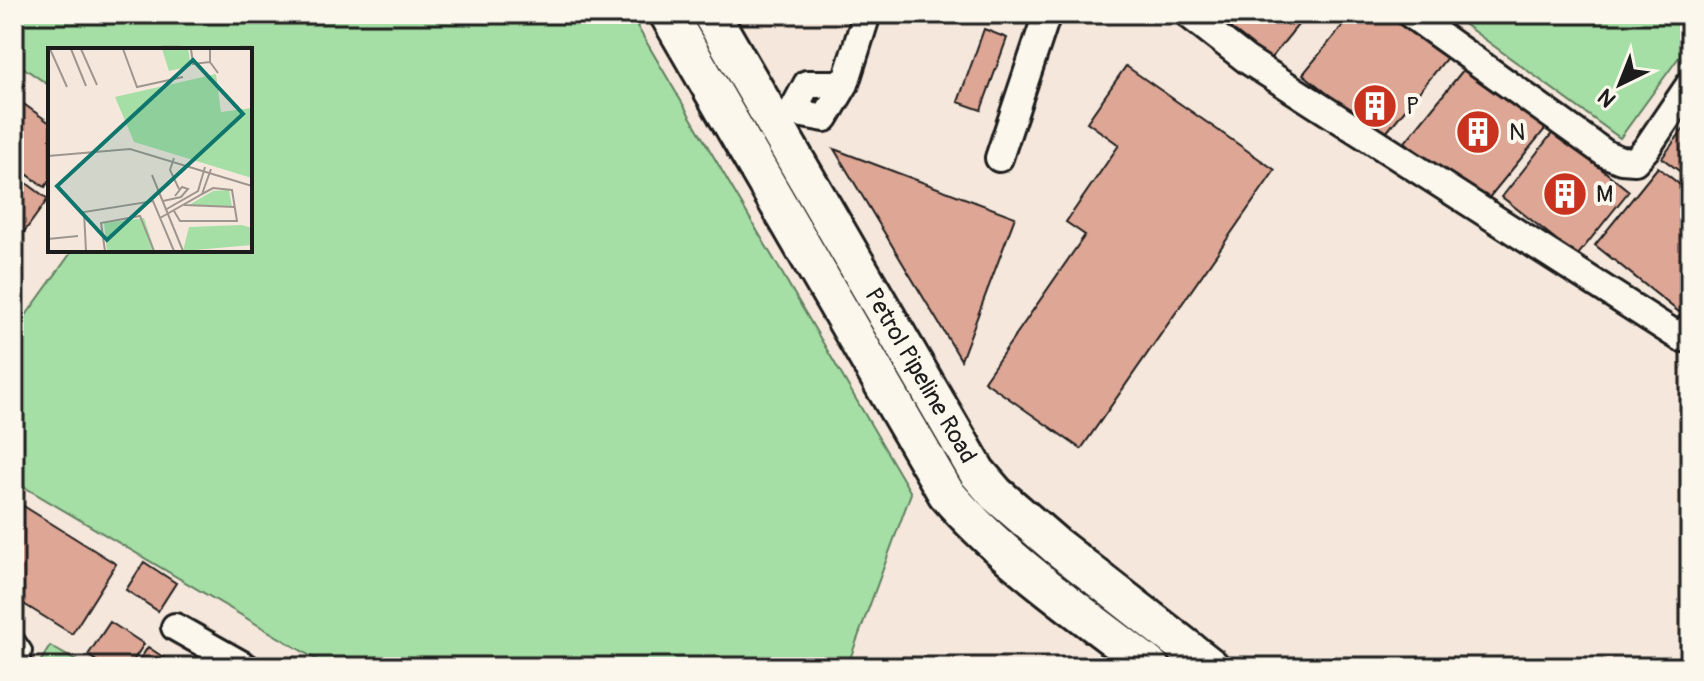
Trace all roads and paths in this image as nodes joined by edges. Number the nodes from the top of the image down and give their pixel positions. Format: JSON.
{"nodes":[{"id":1,"x":668,"y":14,"type":"edge"},
{"id":2,"x":711,"y":14,"type":"edge"},
{"id":3,"x":867,"y":14,"type":"edge"},
{"id":4,"x":1047,"y":14,"type":"edge"},
{"id":5,"x":1188,"y":14,"type":"edge"},
{"id":6,"x":1410,"y":14,"type":"edge"},
{"id":7,"x":1690,"y":84,"type":"edge"},
{"id":8,"x":782,"y":117,"type":"junction"},
{"id":9,"x":739,"y":137,"type":"junction"},
{"id":10,"x":999,"y":158,"type":"dead end"},
{"id":11,"x":1690,"y":326,"type":"edge"},
{"id":12,"x":175,"y":627,"type":"dead end"},
{"id":13,"x":14,"y":634,"type":"edge"},
{"id":14,"x":18,"y":667,"type":"edge"},
{"id":15,"x":246,"y":667,"type":"edge"},
{"id":16,"x":1151,"y":667,"type":"edge"},
{"id":17,"x":1211,"y":667,"type":"edge"}],
"edges":[{"from":1,"to":9,"type":"main road","name":"Petrol Pipeline Road"},
{"from":2,"to":8,"type":"main road","name":"Petrol Pipeline Road"},
{"from":3,"to":8,"type":"street"},
{"from":4,"to":10,"type":"street"},
{"from":5,"to":11,"type":"street"},
{"from":6,"to":7,"type":"street"},
{"from":8,"to":9,"type":"street"},
{"from":8,"to":17,"type":"main road","name":"Petrol Pipeline Road"},
{"from":9,"to":16,"type":"main road","name":"Petrol Pipeline Road"},
{"from":12,"to":15,"type":"street"},
{"from":13,"to":14,"type":"lane"}]}
